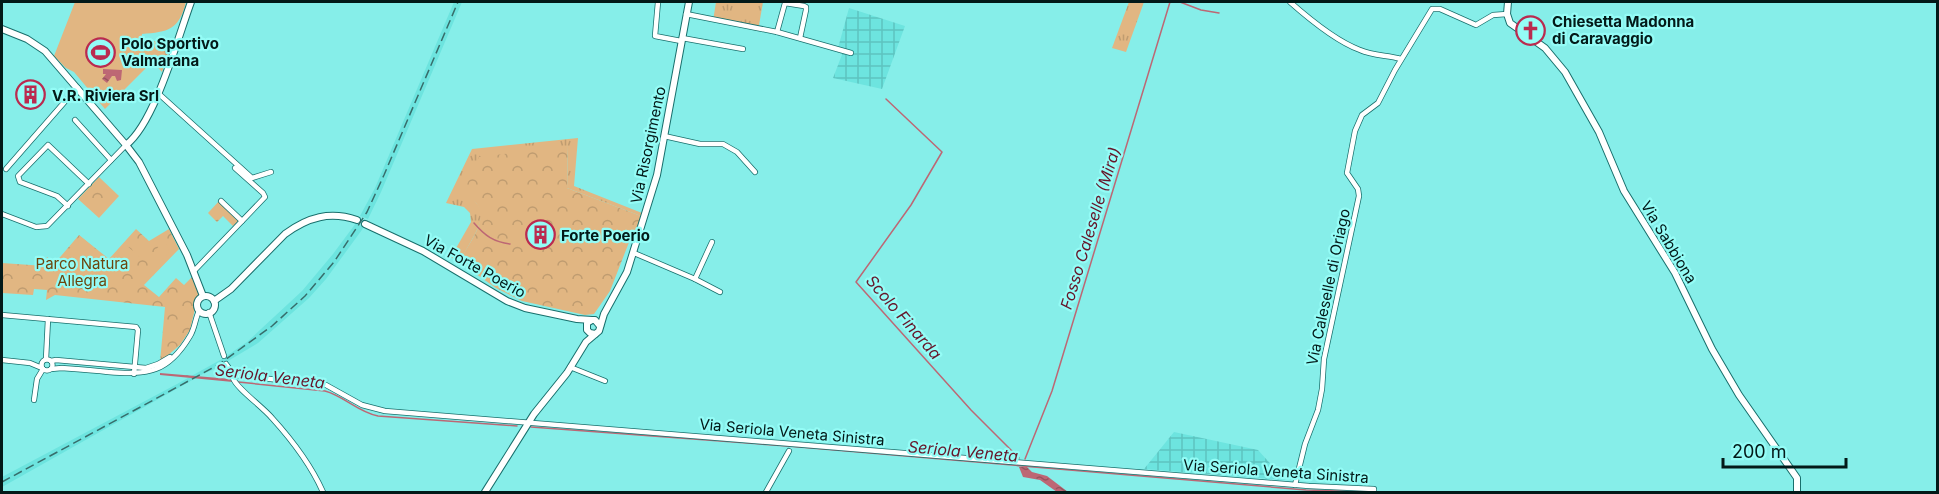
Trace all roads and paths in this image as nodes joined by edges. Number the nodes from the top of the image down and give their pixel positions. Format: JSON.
{"nodes":[{"id":1,"x":191,"y":2,"type":"edge"},
{"id":2,"x":658,"y":2,"type":"edge"},
{"id":3,"x":688,"y":2,"type":"edge"},
{"id":4,"x":1290,"y":2,"type":"edge"},
{"id":5,"x":1508,"y":2,"type":"edge"},
{"id":6,"x":686,"y":14,"type":"junction"},
{"id":7,"x":1507,"y":14,"type":"junction"},
{"id":8,"x":2,"y":29,"type":"edge"},
{"id":9,"x":777,"y":32,"type":"junction"},
{"id":10,"x":800,"y":38,"type":"junction"},
{"id":11,"x":682,"y":39,"type":"junction"},
{"id":12,"x":743,"y":50,"type":"dead end"},
{"id":13,"x":851,"y":53,"type":"dead end"},
{"id":14,"x":1401,"y":59,"type":"junction"},
{"id":15,"x":78,"y":88,"type":"junction"},
{"id":16,"x":159,"y":94,"type":"junction"},
{"id":17,"x":75,"y":120,"type":"dead end"},
{"id":18,"x":664,"y":136,"type":"junction"},
{"id":19,"x":126,"y":145,"type":"junction"},
{"id":20,"x":111,"y":160,"type":"junction"},
{"id":21,"x":235,"y":168,"type":"dead end"},
{"id":22,"x":6,"y":169,"type":"dead end"},
{"id":23,"x":271,"y":172,"type":"dead end"},
{"id":24,"x":755,"y":172,"type":"dead end"},
{"id":25,"x":89,"y":184,"type":"junction"},
{"id":26,"x":221,"y":201,"type":"dead end"},
{"id":27,"x":68,"y":206,"type":"junction"},
{"id":28,"x":2,"y":214,"type":"edge"},
{"id":29,"x":357,"y":220,"type":"dead end"},
{"id":30,"x":242,"y":221,"type":"junction"},
{"id":31,"x":365,"y":224,"type":"dead end"},
{"id":32,"x":712,"y":242,"type":"dead end"},
{"id":33,"x":634,"y":253,"type":"junction"},
{"id":34,"x":194,"y":271,"type":"junction"},
{"id":35,"x":695,"y":279,"type":"junction"},
{"id":36,"x":720,"y":292,"type":"dead end"},
{"id":37,"x":203,"y":296,"type":"junction"},
{"id":38,"x":214,"y":302,"type":"junction"},
{"id":39,"x":199,"y":310,"type":"junction"},
{"id":40,"x":209,"y":312,"type":"junction"},
{"id":41,"x":604,"y":314,"type":"junction"},
{"id":42,"x":2,"y":315,"type":"edge"},
{"id":43,"x":48,"y":319,"type":"junction"},
{"id":44,"x":577,"y":320,"type":"junction"},
{"id":45,"x":593,"y":320,"type":"junction"},
{"id":46,"x":600,"y":326,"type":"junction"},
{"id":47,"x":587,"y":329,"type":"junction"},
{"id":48,"x":595,"y":334,"type":"junction"},
{"id":49,"x":586,"y":342,"type":"junction"},
{"id":50,"x":179,"y":350,"type":"junction"},
{"id":51,"x":224,"y":356,"type":"dead end"},
{"id":52,"x":2,"y":360,"type":"edge"},
{"id":53,"x":46,"y":360,"type":"junction"},
{"id":54,"x":30,"y":363,"type":"junction"},
{"id":55,"x":226,"y":364,"type":"dead end"},
{"id":56,"x":135,"y":367,"type":"junction"},
{"id":57,"x":570,"y":367,"type":"junction"},
{"id":58,"x":43,"y":368,"type":"junction"},
{"id":59,"x":51,"y":369,"type":"junction"},
{"id":60,"x":134,"y":374,"type":"junction"},
{"id":61,"x":233,"y":376,"type":"junction"},
{"id":62,"x":605,"y":381,"type":"dead end"},
{"id":63,"x":34,"y":400,"type":"dead end"},
{"id":64,"x":528,"y":422,"type":"junction"},
{"id":65,"x":789,"y":451,"type":"dead end"},
{"id":66,"x":1295,"y":485,"type":"junction"},
{"id":67,"x":1374,"y":491,"type":"edge"},
{"id":68,"x":324,"y":492,"type":"edge"},
{"id":69,"x":485,"y":492,"type":"edge"},
{"id":70,"x":766,"y":492,"type":"edge"},
{"id":71,"x":1797,"y":492,"type":"edge"}],
"edges":[{"from":1,"to":16,"type":"street"},
{"from":2,"to":11,"type":"street"},
{"from":3,"to":6,"type":"street","name":"Via Risorgimento"},
{"from":4,"to":14,"type":"street"},
{"from":5,"to":7,"type":"street"},
{"from":6,"to":9,"type":"street"},
{"from":6,"to":11,"type":"street","name":"Via Risorgimento"},
{"from":7,"to":14,"type":"street"},
{"from":7,"to":71,"type":"street","name":"Via Sabbiona"},
{"from":8,"to":15,"type":"street"},
{"from":9,"to":10,"type":"street"},
{"from":9,"to":10,"type":"street"},
{"from":10,"to":13,"type":"street"},
{"from":11,"to":12,"type":"street"},
{"from":11,"to":18,"type":"street","name":"Via Risorgimento"},
{"from":14,"to":66,"type":"street","name":"Via Caleselle di Oriago"},
{"from":15,"to":19,"type":"street"},
{"from":15,"to":22,"type":"street"},
{"from":16,"to":19,"type":"street"},
{"from":16,"to":23,"type":"street"},
{"from":17,"to":20,"type":"street"},
{"from":18,"to":24,"type":"street"},
{"from":18,"to":33,"type":"street","name":"Via Risorgimento"},
{"from":19,"to":20,"type":"street"},
{"from":19,"to":34,"type":"street"},
{"from":20,"to":25,"type":"street"},
{"from":21,"to":30,"type":"street"},
{"from":25,"to":27,"type":"street"},
{"from":25,"to":27,"type":"street"},
{"from":26,"to":30,"type":"street"},
{"from":27,"to":28,"type":"street"},
{"from":29,"to":38,"type":"street"},
{"from":30,"to":34,"type":"street"},
{"from":31,"to":44,"type":"street","name":"Via Forte Poerio"},
{"from":32,"to":35,"type":"street"},
{"from":33,"to":35,"type":"street"},
{"from":33,"to":41,"type":"street","name":"Via Risorgimento"},
{"from":34,"to":37,"type":"street"},
{"from":35,"to":36,"type":"street"},
{"from":37,"to":38,"type":"street"},
{"from":37,"to":39,"type":"street"},
{"from":38,"to":40,"type":"street"},
{"from":39,"to":40,"type":"street"},
{"from":39,"to":50,"type":"street"},
{"from":40,"to":51,"type":"street"},
{"from":41,"to":45,"type":"street","name":"Via Risorgimento"},
{"from":41,"to":46,"type":"street","name":"Via Risorgimento"},
{"from":42,"to":43,"type":"street"},
{"from":43,"to":53,"type":"street"},
{"from":43,"to":56,"type":"street"},
{"from":44,"to":45,"type":"street"},
{"from":44,"to":47,"type":"street"},
{"from":45,"to":46,"type":"street"},
{"from":45,"to":47,"type":"street","name":"Via Risorgimento"},
{"from":46,"to":48,"type":"street","name":"Via Risorgimento"},
{"from":47,"to":48,"type":"street"},
{"from":47,"to":49,"type":"street","name":"Via Risorgimento"},
{"from":48,"to":49,"type":"street","name":"Via Risorgimento"},
{"from":49,"to":57,"type":"street","name":"Via Risorgimento"},
{"from":50,"to":56,"type":"street"},
{"from":50,"to":60,"type":"street"},
{"from":52,"to":54,"type":"street"},
{"from":53,"to":54,"type":"street"},
{"from":53,"to":56,"type":"street"},
{"from":53,"to":58,"type":"street"},
{"from":53,"to":59,"type":"street"},
{"from":54,"to":58,"type":"street"},
{"from":55,"to":61,"type":"street"},
{"from":56,"to":60,"type":"street"},
{"from":57,"to":62,"type":"street"},
{"from":57,"to":64,"type":"street","name":"Via Risorgimento"},
{"from":58,"to":59,"type":"street"},
{"from":58,"to":63,"type":"street"},
{"from":59,"to":60,"type":"street"},
{"from":61,"to":64,"type":"street","name":"Via Seriola Veneta Sinistra"},
{"from":61,"to":68,"type":"street"},
{"from":64,"to":66,"type":"street","name":"Via Seriola Veneta Sinistra"},
{"from":64,"to":69,"type":"street","name":"Via Risorgimento"},
{"from":65,"to":70,"type":"street"},
{"from":66,"to":67,"type":"street","name":"Via Seriola Veneta Sinistra"}]}
